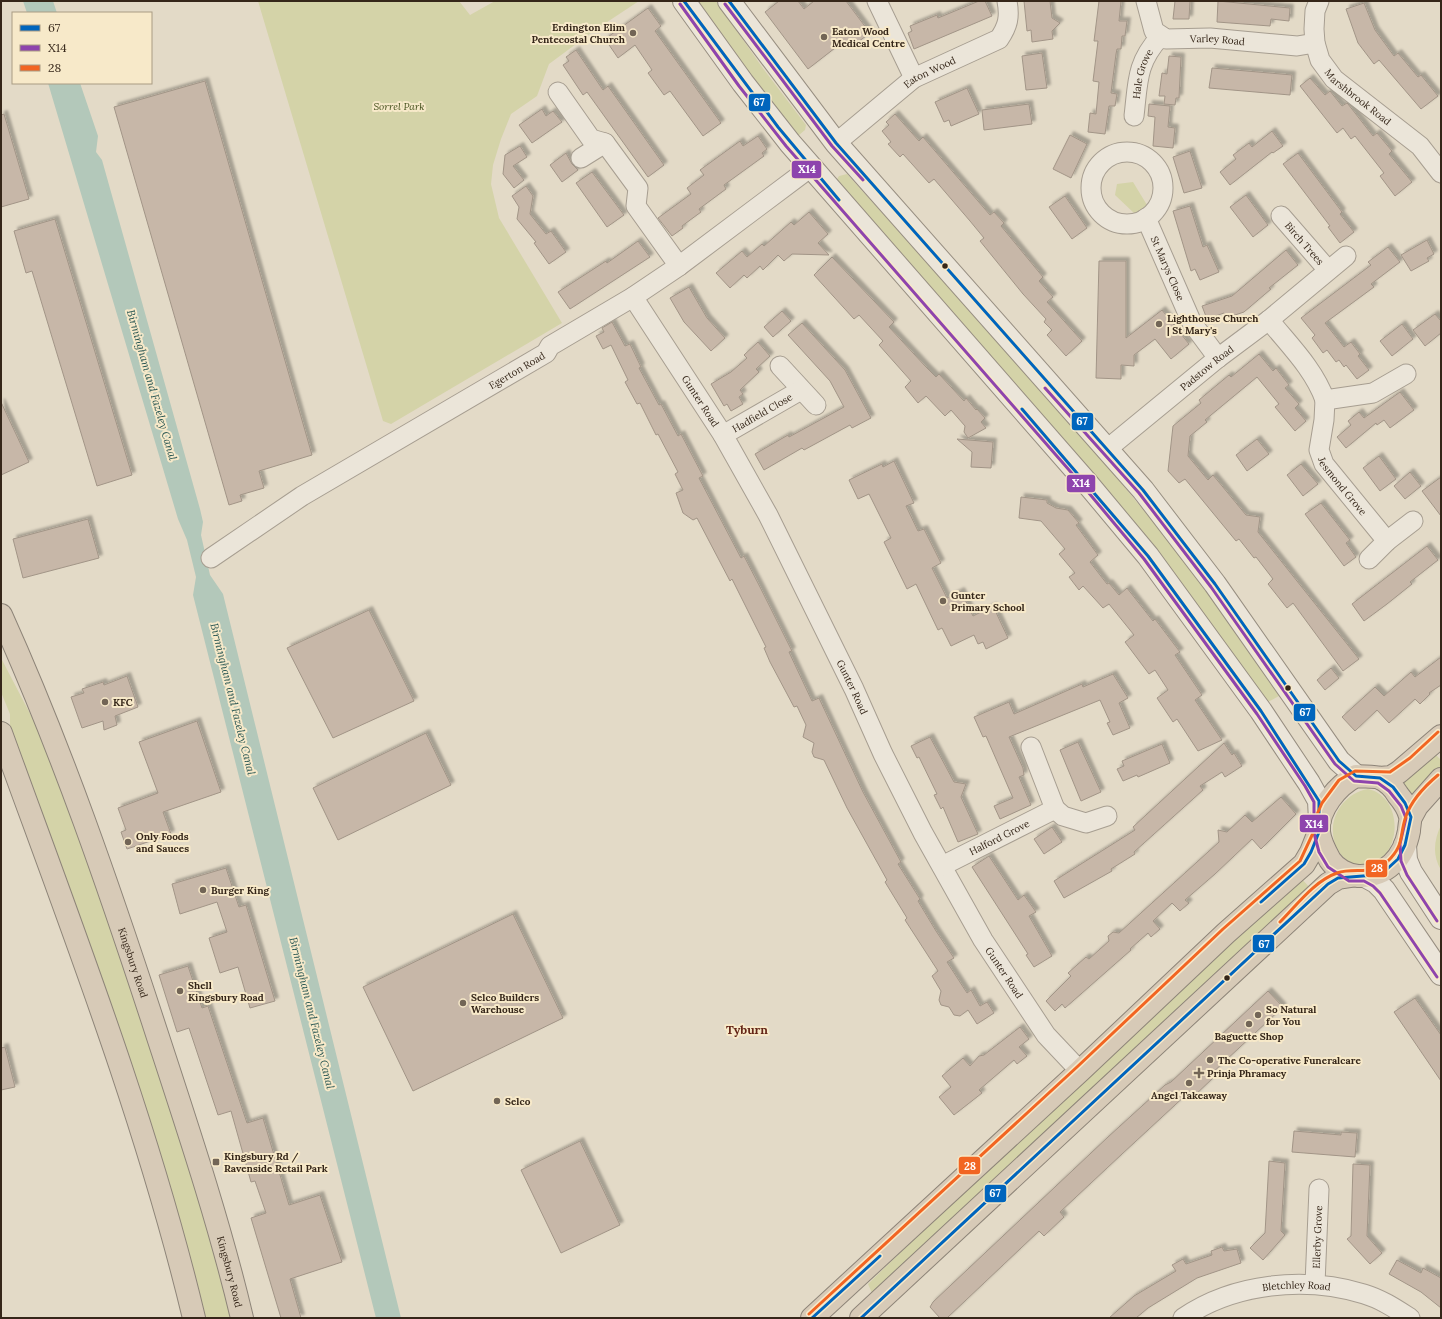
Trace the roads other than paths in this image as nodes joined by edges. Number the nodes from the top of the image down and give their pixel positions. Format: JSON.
{"nodes":[{"id":1,"x":684,"y":1,"type":"edge"},
{"id":2,"x":729,"y":1,"type":"edge"},
{"id":3,"x":878,"y":1,"type":"edge"},
{"id":4,"x":1007,"y":1,"type":"edge"},
{"id":5,"x":1146,"y":1,"type":"edge"},
{"id":6,"x":1319,"y":1,"type":"edge"},
{"id":7,"x":1160,"y":37,"type":"junction"},
{"id":8,"x":1315,"y":43,"type":"junction"},
{"id":9,"x":914,"y":78,"type":"junction"},
{"id":10,"x":558,"y":92,"type":"dead end"},
{"id":11,"x":1134,"y":116,"type":"dead end"},
{"id":12,"x":605,"y":143,"type":"junction"},
{"id":13,"x":836,"y":144,"type":"junction"},
{"id":14,"x":581,"y":158,"type":"dead end"},
{"id":15,"x":811,"y":167,"type":"junction"},
{"id":16,"x":1441,"y":173,"type":"edge"},
{"id":17,"x":1281,"y":216,"type":"dead end"},
{"id":18,"x":1146,"y":218,"type":"dead end"},
{"id":19,"x":1346,"y":256,"type":"dead end"},
{"id":20,"x":679,"y":266,"type":"junction"},
{"id":21,"x":1328,"y":270,"type":"junction"},
{"id":22,"x":633,"y":297,"type":"junction"},
{"id":23,"x":1269,"y":320,"type":"junction"},
{"id":24,"x":1218,"y":358,"type":"junction"},
{"id":25,"x":780,"y":366,"type":"dead end"},
{"id":26,"x":1406,"y":374,"type":"dead end"},
{"id":27,"x":801,"y":390,"type":"junction"},
{"id":28,"x":1324,"y":400,"type":"junction"},
{"id":29,"x":816,"y":405,"type":"dead end"},
{"id":30,"x":723,"y":435,"type":"junction"},
{"id":31,"x":1106,"y":450,"type":"junction"},
{"id":32,"x":1413,"y":521,"type":"dead end"},
{"id":33,"x":1387,"y":541,"type":"junction"},
{"id":34,"x":211,"y":558,"type":"dead end"},
{"id":35,"x":1369,"y":559,"type":"dead end"},
{"id":36,"x":1,"y":615,"type":"edge"},
{"id":37,"x":1,"y":733,"type":"edge"},
{"id":38,"x":1441,"y":736,"type":"edge"},
{"id":39,"x":1031,"y":747,"type":"dead end"},
{"id":40,"x":1356,"y":776,"type":"junction"},
{"id":41,"x":1380,"y":778,"type":"junction"},
{"id":42,"x":1441,"y":778,"type":"edge"},
{"id":43,"x":1055,"y":809,"type":"junction"},
{"id":44,"x":1107,"y":816,"type":"dead end"},
{"id":45,"x":1411,"y":817,"type":"junction"},
{"id":46,"x":1319,"y":826,"type":"junction"},
{"id":47,"x":1405,"y":845,"type":"junction"},
{"id":48,"x":942,"y":866,"type":"junction"},
{"id":49,"x":1358,"y":876,"type":"junction"},
{"id":50,"x":1441,"y":918,"type":"edge"},
{"id":51,"x":1441,"y":974,"type":"edge"},
{"id":52,"x":1080,"y":1071,"type":"junction"},
{"id":53,"x":953,"y":1188,"type":"junction"},
{"id":54,"x":1319,"y":1189,"type":"dead end"},
{"id":55,"x":974,"y":1213,"type":"junction"},
{"id":56,"x":1315,"y":1284,"type":"junction"},
{"id":57,"x":848,"y":1285,"type":"junction"},
{"id":58,"x":871,"y":1315,"type":"edge"},
{"id":59,"x":194,"y":1318,"type":"edge"},
{"id":60,"x":242,"y":1318,"type":"edge"},
{"id":61,"x":812,"y":1318,"type":"edge"},
{"id":62,"x":1183,"y":1318,"type":"edge"},
{"id":63,"x":1410,"y":1318,"type":"edge"}],
"edges":[{"from":1,"to":15,"type":"main road"},
{"from":2,"to":13,"type":"main road"},
{"from":3,"to":9,"type":"street"},
{"from":4,"to":9,"type":"street","name":"Eaton Wood"},
{"from":5,"to":7,"type":"street"},
{"from":6,"to":8,"type":"street","name":"Marshbrook Road"},
{"from":7,"to":8,"type":"street","name":"Varley Road"},
{"from":7,"to":11,"type":"street","name":"Hale Grove"},
{"from":8,"to":16,"type":"street","name":"Marshbrook Road"},
{"from":9,"to":13,"type":"street","name":"Eaton Wood"},
{"from":10,"to":12,"type":"street"},
{"from":12,"to":14,"type":"street"},
{"from":12,"to":20,"type":"street"},
{"from":13,"to":15,"type":"main road"},
{"from":13,"to":31,"type":"main road"},
{"from":15,"to":20,"type":"street","name":"Egerton Road"},
{"from":15,"to":46,"type":"main road"},
{"from":17,"to":21,"type":"street","name":"Birch Trees"},
{"from":18,"to":24,"type":"street","name":"St Marys Close"},
{"from":19,"to":21,"type":"street","name":"Padstow Road"},
{"from":20,"to":22,"type":"street","name":"Egerton Road"},
{"from":21,"to":23,"type":"street","name":"Padstow Road"},
{"from":22,"to":30,"type":"street","name":"Gunter Road"},
{"from":22,"to":34,"type":"street","name":"Egerton Road"},
{"from":23,"to":24,"type":"street","name":"Padstow Road"},
{"from":23,"to":28,"type":"street","name":"Jesmond Grove"},
{"from":24,"to":31,"type":"street","name":"Padstow Road"},
{"from":25,"to":27,"type":"street","name":"Hadfield Close"},
{"from":26,"to":28,"type":"street"},
{"from":27,"to":29,"type":"street","name":"Hadfield Close"},
{"from":27,"to":30,"type":"street","name":"Hadfield Close"},
{"from":28,"to":33,"type":"street","name":"Jesmond Grove"},
{"from":30,"to":48,"type":"street","name":"Gunter Road"},
{"from":31,"to":40,"type":"main road"},
{"from":32,"to":33,"type":"street"},
{"from":33,"to":35,"type":"street"},
{"from":36,"to":60,"type":"highway","name":"Kingsbury Road"},
{"from":37,"to":59,"type":"highway"},
{"from":38,"to":41,"type":"highway"},
{"from":39,"to":43,"type":"street"},
{"from":40,"to":41,"type":"highway"},
{"from":40,"to":46,"type":"highway"},
{"from":41,"to":45,"type":"highway"},
{"from":42,"to":45,"type":"highway"},
{"from":43,"to":44,"type":"street"},
{"from":43,"to":48,"type":"street","name":"Halford Grove"},
{"from":45,"to":47,"type":"highway"},
{"from":46,"to":49,"type":"highway"},
{"from":46,"to":52,"type":"highway"},
{"from":47,"to":49,"type":"highway"},
{"from":47,"to":50,"type":"main road"},
{"from":48,"to":52,"type":"street","name":"Gunter Road"},
{"from":49,"to":51,"type":"main road"},
{"from":49,"to":55,"type":"highway"},
{"from":52,"to":53,"type":"highway"},
{"from":53,"to":55,"type":"highway"},
{"from":53,"to":57,"type":"highway"},
{"from":54,"to":56,"type":"street","name":"Ellerby Grove"},
{"from":55,"to":58,"type":"highway"},
{"from":56,"to":62,"type":"street","name":"Bletchley Road"},
{"from":56,"to":63,"type":"street","name":"Bletchley Road"},
{"from":57,"to":58,"type":"highway"},
{"from":57,"to":61,"type":"highway"}]}
